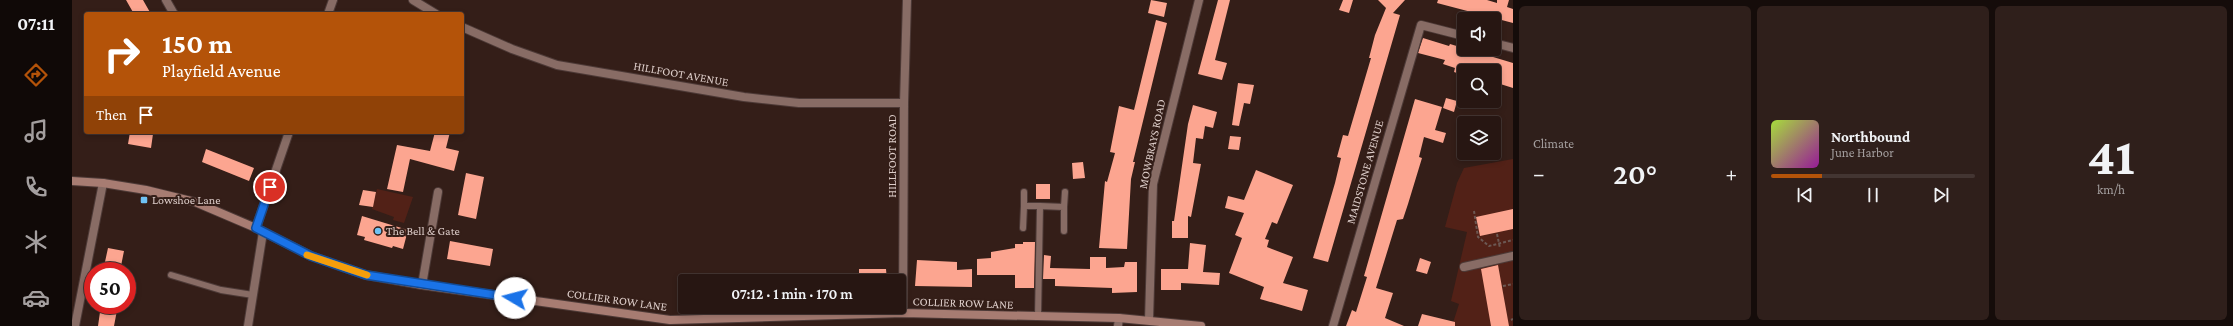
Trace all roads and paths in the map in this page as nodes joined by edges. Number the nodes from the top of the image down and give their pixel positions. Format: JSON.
{"nodes":[{"id":1,"x":166,"y":0,"type":"edge"},
{"id":2,"x":333,"y":0,"type":"edge"},
{"id":3,"x":412,"y":0,"type":"edge"},
{"id":4,"x":908,"y":0,"type":"edge"},
{"id":5,"x":1199,"y":0,"type":"edge"},
{"id":6,"x":173,"y":12,"type":"edge"},
{"id":7,"x":329,"y":12,"type":"edge"},
{"id":8,"x":433,"y":12,"type":"edge"},
{"id":9,"x":464,"y":28,"type":"edge"},
{"id":10,"x":1457,"y":34,"type":"edge"},
{"id":11,"x":1501,"y":45,"type":"edge"},
{"id":12,"x":1513,"y":48,"type":"edge"},
{"id":13,"x":904,"y":103,"type":"junction"},
{"id":14,"x":288,"y":134,"type":"edge"},
{"id":15,"x":72,"y":181,"type":"edge"},
{"id":16,"x":102,"y":183,"type":"junction"},
{"id":17,"x":438,"y":192,"type":"dead end"},
{"id":18,"x":1024,"y":192,"type":"dead end"},
{"id":19,"x":1065,"y":192,"type":"dead end"},
{"id":20,"x":1024,"y":206,"type":"junction"},
{"id":21,"x":1040,"y":206,"type":"junction"},
{"id":22,"x":1064,"y":208,"type":"junction"},
{"id":23,"x":1474,"y":211,"type":"dead end"},
{"id":24,"x":1024,"y":228,"type":"dead end"},
{"id":25,"x":259,"y":230,"type":"junction"},
{"id":26,"x":1064,"y":231,"type":"dead end"},
{"id":27,"x":1497,"y":234,"type":"dead end"},
{"id":28,"x":1513,"y":240,"type":"edge"},
{"id":29,"x":1499,"y":244,"type":"junction"},
{"id":30,"x":1513,"y":256,"type":"edge"},
{"id":31,"x":1503,"y":258,"type":"junction"},
{"id":32,"x":1464,"y":267,"type":"dead end"},
{"id":33,"x":903,"y":274,"type":"edge"},
{"id":34,"x":171,"y":275,"type":"dead end"},
{"id":35,"x":1513,"y":284,"type":"edge"},
{"id":36,"x":422,"y":285,"type":"junction"},
{"id":37,"x":1503,"y":286,"type":"dead end"},
{"id":38,"x":253,"y":295,"type":"junction"},
{"id":39,"x":906,"y":313,"type":"edge"},
{"id":40,"x":870,"y":314,"type":"edge"},
{"id":41,"x":1038,"y":317,"type":"junction"},
{"id":42,"x":1150,"y":320,"type":"junction"},
{"id":43,"x":1119,"y":322,"type":"edge"},
{"id":44,"x":75,"y":326,"type":"edge"},
{"id":45,"x":248,"y":326,"type":"edge"},
{"id":46,"x":1201,"y":326,"type":"edge"},
{"id":47,"x":1333,"y":326,"type":"edge"}],
"edges":[{"from":1,"to":6,"type":"street"},
{"from":2,"to":7,"type":"street"},
{"from":3,"to":8,"type":"street"},
{"from":4,"to":13,"type":"street","name":"HILLFOOT ROAD"},
{"from":5,"to":42,"type":"street","name":"MOWBRAYS ROAD"},
{"from":9,"to":13,"type":"street","name":"HILLFOOT AVENUE"},
{"from":10,"to":47,"type":"street","name":"MAIDSTONE AVENUE"},
{"from":11,"to":12,"type":"street"},
{"from":13,"to":33,"type":"street","name":"HILLFOOT ROAD"},
{"from":14,"to":25,"type":"street"},
{"from":15,"to":16,"type":"main road","name":"COLLIER ROW LANE"},
{"from":16,"to":25,"type":"main road","name":"COLLIER ROW LANE"},
{"from":16,"to":44,"type":"street"},
{"from":17,"to":36,"type":"street"},
{"from":18,"to":20,"type":"lane"},
{"from":19,"to":22,"type":"lane"},
{"from":20,"to":21,"type":"lane"},
{"from":20,"to":24,"type":"lane"},
{"from":21,"to":22,"type":"lane"},
{"from":21,"to":41,"type":"lane"},
{"from":22,"to":26,"type":"lane"},
{"from":23,"to":29,"type":"path"},
{"from":25,"to":36,"type":"main road","name":"COLLIER ROW LANE"},
{"from":25,"to":38,"type":"street"},
{"from":27,"to":29,"type":"path"},
{"from":28,"to":29,"type":"path"},
{"from":29,"to":31,"type":"path"},
{"from":30,"to":31,"type":"street"},
{"from":31,"to":32,"type":"street"},
{"from":34,"to":38,"type":"lane"},
{"from":35,"to":37,"type":"path"},
{"from":36,"to":40,"type":"main road","name":"COLLIER ROW LANE"},
{"from":38,"to":45,"type":"street"},
{"from":39,"to":41,"type":"main road","name":"COLLIER ROW LANE"},
{"from":41,"to":43,"type":"main road","name":"COLLIER ROW LANE"},
{"from":42,"to":43,"type":"main road","name":"COLLIER ROW LANE"},
{"from":42,"to":46,"type":"main road","name":"COLLIER ROW LANE"}]}
